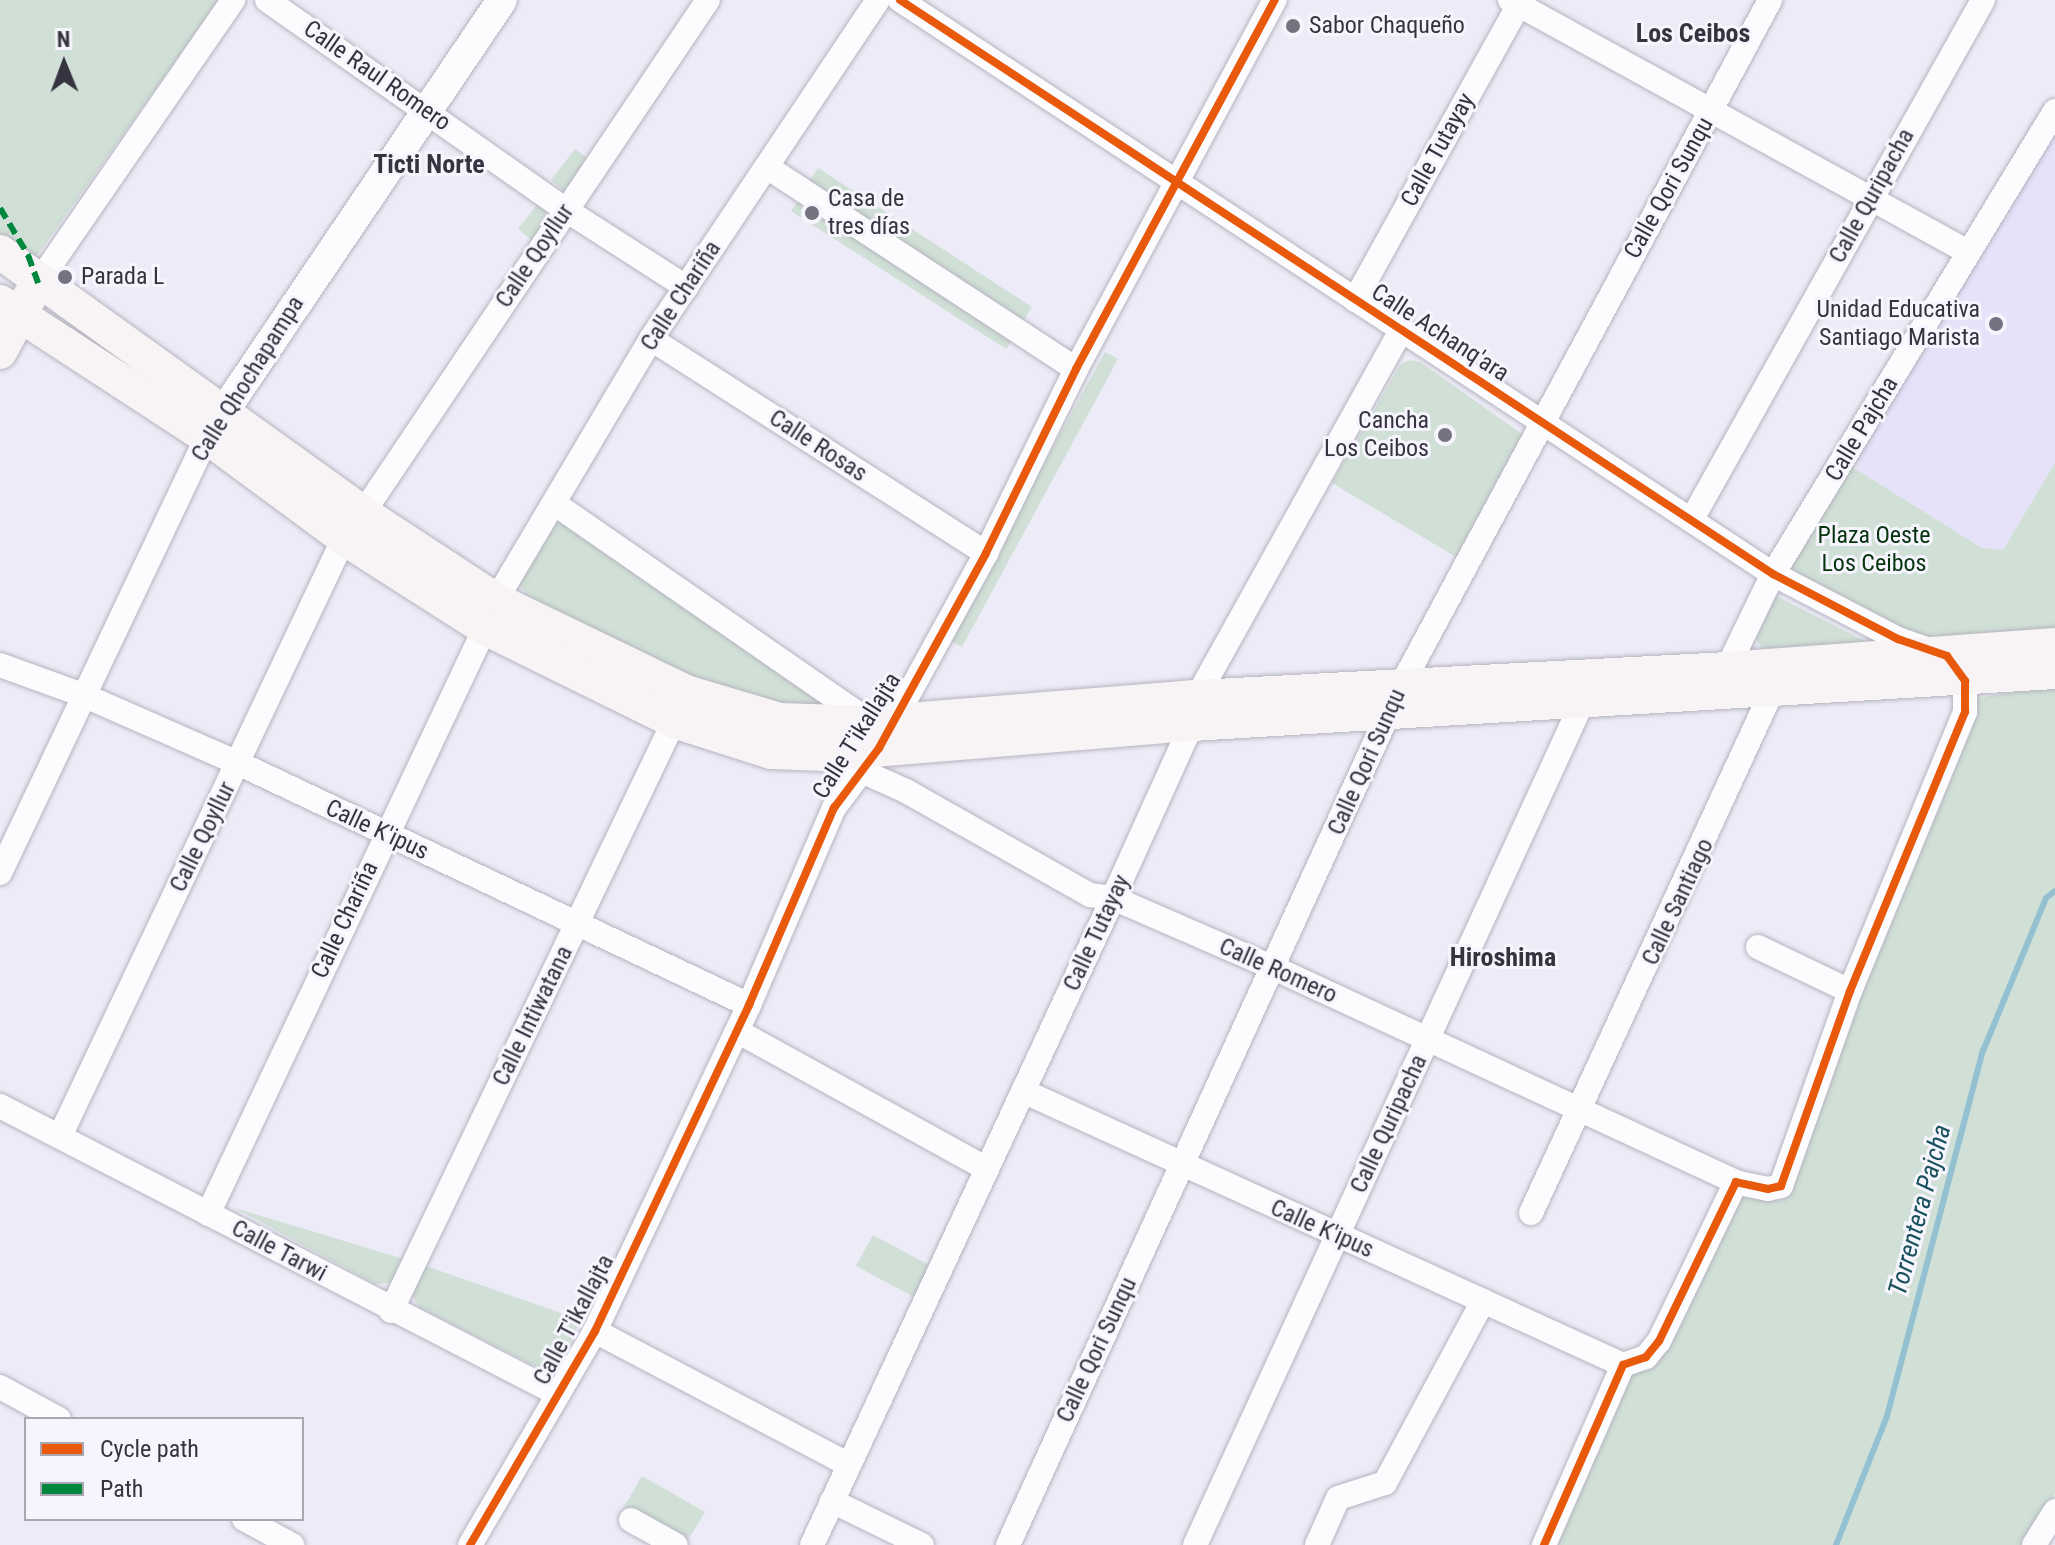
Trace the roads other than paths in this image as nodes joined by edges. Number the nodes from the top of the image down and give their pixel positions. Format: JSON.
{"nodes":[{"id":1,"x":233,"y":0,"type":"edge"},
{"id":2,"x":267,"y":0,"type":"edge"},
{"id":3,"x":502,"y":0,"type":"edge"},
{"id":4,"x":708,"y":0,"type":"edge"},
{"id":5,"x":878,"y":0,"type":"edge"},
{"id":6,"x":900,"y":0,"type":"edge"},
{"id":7,"x":1275,"y":0,"type":"edge"},
{"id":8,"x":1770,"y":0,"type":"edge"},
{"id":9,"x":1983,"y":0,"type":"edge"},
{"id":10,"x":1516,"y":1,"type":"edge"},
{"id":11,"x":427,"y":110,"type":"junction"},
{"id":12,"x":2055,"y":111,"type":"edge"},
{"id":13,"x":1710,"y":113,"type":"junction"},
{"id":14,"x":767,"y":167,"type":"junction"},
{"id":15,"x":1173,"y":184,"type":"junction"},
{"id":16,"x":1871,"y":197,"type":"junction"},
{"id":17,"x":566,"y":210,"type":"junction"},
{"id":18,"x":0,"y":252,"type":"edge"},
{"id":19,"x":1968,"y":252,"type":"junction"},
{"id":20,"x":38,"y":283,"type":"junction"},
{"id":21,"x":686,"y":287,"type":"junction"},
{"id":22,"x":1355,"y":300,"type":"junction"},
{"id":23,"x":9,"y":308,"type":"edge"},
{"id":24,"x":1400,"y":332,"type":"junction"},
{"id":25,"x":651,"y":339,"type":"junction"},
{"id":26,"x":0,"y":352,"type":"edge"},
{"id":27,"x":1076,"y":369,"type":"junction"},
{"id":28,"x":1541,"y":423,"type":"junction"},
{"id":29,"x":214,"y":424,"type":"junction"},
{"id":30,"x":555,"y":504,"type":"junction"},
{"id":31,"x":1692,"y":519,"type":"junction"},
{"id":32,"x":354,"y":526,"type":"junction"},
{"id":33,"x":986,"y":553,"type":"junction"},
{"id":34,"x":1773,"y":574,"type":"junction"},
{"id":35,"x":490,"y":614,"type":"junction"},
{"id":36,"x":2055,"y":645,"type":"edge"},
{"id":37,"x":0,"y":665,"type":"edge"},
{"id":38,"x":1956,"y":668,"type":"junction"},
{"id":39,"x":1727,"y":669,"type":"junction"},
{"id":40,"x":2055,"y":672,"type":"edge"},
{"id":41,"x":1771,"y":693,"type":"junction"},
{"id":42,"x":83,"y":695,"type":"junction"},
{"id":43,"x":1395,"y":701,"type":"junction"},
{"id":44,"x":1582,"y":703,"type":"junction"},
{"id":45,"x":1195,"y":710,"type":"junction"},
{"id":46,"x":674,"y":721,"type":"junction"},
{"id":47,"x":876,"y":741,"type":"junction"},
{"id":48,"x":238,"y":763,"type":"junction"},
{"id":49,"x":385,"y":834,"type":"junction"},
{"id":50,"x":0,"y":873,"type":"edge"},
{"id":51,"x":1113,"y":898,"type":"junction"},
{"id":52,"x":577,"y":924,"type":"junction"},
{"id":53,"x":1758,"y":947,"type":"dead end"},
{"id":54,"x":1274,"y":968,"type":"junction"},
{"id":55,"x":1850,"y":991,"type":"junction"},
{"id":56,"x":749,"y":1005,"type":"junction"},
{"id":57,"x":737,"y":1031,"type":"junction"},
{"id":58,"x":1427,"y":1040,"type":"junction"},
{"id":59,"x":1023,"y":1091,"type":"junction"},
{"id":60,"x":0,"y":1106,"type":"edge"},
{"id":61,"x":1581,"y":1109,"type":"junction"},
{"id":62,"x":61,"y":1134,"type":"junction"},
{"id":63,"x":1181,"y":1165,"type":"junction"},
{"id":64,"x":985,"y":1168,"type":"junction"},
{"id":65,"x":1736,"y":1182,"type":"junction"},
{"id":66,"x":1531,"y":1213,"type":"dead end"},
{"id":67,"x":208,"y":1214,"type":"junction"},
{"id":68,"x":1337,"y":1236,"type":"junction"},
{"id":69,"x":1483,"y":1301,"type":"junction"},
{"id":70,"x":391,"y":1311,"type":"junction"},
{"id":71,"x":595,"y":1331,"type":"junction"},
{"id":72,"x":1623,"y":1365,"type":"junction"},
{"id":73,"x":0,"y":1387,"type":"edge"},
{"id":74,"x":558,"y":1394,"type":"junction"},
{"id":75,"x":55,"y":1417,"type":"edge"},
{"id":76,"x":849,"y":1465,"type":"junction"},
{"id":77,"x":832,"y":1501,"type":"junction"},
{"id":78,"x":2055,"y":1511,"type":"edge"},
{"id":79,"x":631,"y":1520,"type":"dead end"},
{"id":80,"x":248,"y":1521,"type":"edge"},
{"id":81,"x":292,"y":1545,"type":"edge"},
{"id":82,"x":470,"y":1545,"type":"edge"},
{"id":83,"x":676,"y":1545,"type":"edge"},
{"id":84,"x":812,"y":1545,"type":"edge"},
{"id":85,"x":922,"y":1545,"type":"edge"},
{"id":86,"x":1008,"y":1545,"type":"edge"},
{"id":87,"x":1195,"y":1545,"type":"edge"},
{"id":88,"x":1317,"y":1545,"type":"edge"},
{"id":89,"x":1544,"y":1545,"type":"edge"},
{"id":90,"x":2034,"y":1545,"type":"edge"}],
"edges":[{"from":1,"to":20,"type":"street"},
{"from":2,"to":11,"type":"street","name":"Calle Raul Romero"},
{"from":3,"to":11,"type":"street","name":"Calle Qhochapampa"},
{"from":4,"to":17,"type":"street","name":"Calle Qoyllur"},
{"from":5,"to":14,"type":"street","name":"Calle Chariña"},
{"from":6,"to":15,"type":"street","name":"Calle Achanq'ara"},
{"from":7,"to":15,"type":"street","name":"Calle T'ikallajta"},
{"from":8,"to":13,"type":"street","name":"Calle Qori Sunqu"},
{"from":9,"to":16,"type":"street","name":"Calle Quripacha"},
{"from":10,"to":13,"type":"street"},
{"from":10,"to":22,"type":"street","name":"Calle Tutayay"},
{"from":11,"to":17,"type":"street","name":"Calle Raul Romero"},
{"from":11,"to":29,"type":"street","name":"Calle Qhochapampa"},
{"from":12,"to":19,"type":"street","name":"Calle Pajcha"},
{"from":13,"to":16,"type":"street"},
{"from":13,"to":28,"type":"street","name":"Calle Qori Sunqu"},
{"from":14,"to":21,"type":"street","name":"Calle Chariña"},
{"from":14,"to":27,"type":"street"},
{"from":15,"to":22,"type":"street","name":"Calle Achanq'ara"},
{"from":15,"to":27,"type":"street","name":"Calle T'ikallajta"},
{"from":16,"to":19,"type":"street"},
{"from":16,"to":31,"type":"street","name":"Calle Quripacha"},
{"from":17,"to":21,"type":"street","name":"Calle Raul Romero"},
{"from":17,"to":32,"type":"street","name":"Calle Qoyllur"},
{"from":18,"to":20,"type":"main road"},
{"from":19,"to":34,"type":"street","name":"Calle Pajcha"},
{"from":20,"to":23,"type":"main road"},
{"from":20,"to":29,"type":"main road"},
{"from":21,"to":25,"type":"street","name":"Calle Chariña"},
{"from":22,"to":24,"type":"street","name":"Calle Achanq'ara"},
{"from":23,"to":26,"type":"main road"},
{"from":23,"to":29,"type":"main road"},
{"from":24,"to":28,"type":"street","name":"Calle Achanq'ara"},
{"from":24,"to":45,"type":"street","name":"Calle Tutayay"},
{"from":25,"to":30,"type":"street","name":"Calle Chariña"},
{"from":25,"to":33,"type":"street","name":"Calle Rosas"},
{"from":27,"to":33,"type":"street","name":"Calle T'ikallajta"},
{"from":28,"to":31,"type":"street","name":"Calle Achanq'ara"},
{"from":28,"to":43,"type":"street","name":"Calle Qori Sunqu"},
{"from":29,"to":32,"type":"main road"},
{"from":29,"to":42,"type":"street","name":"Calle Qhochapampa"},
{"from":30,"to":35,"type":"street","name":"Calle Chariña"},
{"from":30,"to":47,"type":"street","name":"Calle Romero"},
{"from":31,"to":34,"type":"street","name":"Calle Achanq'ara"},
{"from":32,"to":35,"type":"main road"},
{"from":32,"to":48,"type":"street","name":"Calle Qoyllur"},
{"from":33,"to":47,"type":"street","name":"Calle T'ikallajta"},
{"from":34,"to":38,"type":"street","name":"Calle Achanq'ara"},
{"from":34,"to":39,"type":"street","name":"Calle Pajcha"},
{"from":35,"to":46,"type":"main road"},
{"from":35,"to":47,"type":"main road"},
{"from":35,"to":49,"type":"street","name":"Calle Chariña"},
{"from":36,"to":38,"type":"main road"},
{"from":37,"to":42,"type":"street","name":"Calle K'ipus"},
{"from":38,"to":39,"type":"main road"},
{"from":38,"to":40,"type":"main road"},
{"from":38,"to":41,"type":"main road"},
{"from":38,"to":55,"type":"street"},
{"from":39,"to":43,"type":"main road"},
{"from":41,"to":44,"type":"main road"},
{"from":41,"to":61,"type":"street","name":"Calle Santiago"},
{"from":42,"to":48,"type":"street","name":"Calle K'ipus"},
{"from":42,"to":50,"type":"street","name":"Calle Qhochapampa"},
{"from":43,"to":44,"type":"main road"},
{"from":43,"to":45,"type":"main road"},
{"from":43,"to":54,"type":"street","name":"Calle Qori Sunqu"},
{"from":44,"to":58,"type":"street","name":"Calle Quripacha"},
{"from":45,"to":47,"type":"main road"},
{"from":45,"to":51,"type":"street","name":"Calle Tutayay"},
{"from":46,"to":47,"type":"main road"},
{"from":46,"to":52,"type":"street","name":"Calle Intiwatana"},
{"from":47,"to":51,"type":"street","name":"Calle Romero"},
{"from":47,"to":56,"type":"street","name":"Calle T'ikallajta"},
{"from":48,"to":49,"type":"street","name":"Calle K'ipus"},
{"from":48,"to":62,"type":"street","name":"Calle Qoyllur"},
{"from":49,"to":52,"type":"street","name":"Calle K'ipus"},
{"from":49,"to":67,"type":"street","name":"Calle Chariña"},
{"from":51,"to":54,"type":"street","name":"Calle Romero"},
{"from":51,"to":59,"type":"street","name":"Calle Tutayay"},
{"from":52,"to":56,"type":"street","name":"Calle K'ipus"},
{"from":52,"to":70,"type":"street","name":"Calle Intiwatana"},
{"from":53,"to":55,"type":"street"},
{"from":54,"to":58,"type":"street","name":"Calle Romero"},
{"from":54,"to":63,"type":"street","name":"Calle Qori Sunqu"},
{"from":55,"to":65,"type":"street","name":"Calle Romero"},
{"from":56,"to":57,"type":"street","name":"Calle T'ikallajta"},
{"from":57,"to":64,"type":"street"},
{"from":57,"to":71,"type":"street","name":"Calle T'ikallajta"},
{"from":58,"to":61,"type":"street","name":"Calle Romero"},
{"from":58,"to":68,"type":"street","name":"Calle Quripacha"},
{"from":59,"to":63,"type":"street","name":"Calle K'ipus"},
{"from":59,"to":64,"type":"street","name":"Calle Tutayay"},
{"from":60,"to":62,"type":"street","name":"Calle Tarwi"},
{"from":61,"to":65,"type":"street","name":"Calle Romero"},
{"from":61,"to":66,"type":"street","name":"Calle Santiago"},
{"from":62,"to":67,"type":"street","name":"Calle Tarwi"},
{"from":63,"to":68,"type":"street","name":"Calle K'ipus"},
{"from":63,"to":86,"type":"street","name":"Calle Qori Sunqu"},
{"from":64,"to":76,"type":"street","name":"Calle Tutayay"},
{"from":65,"to":72,"type":"street"},
{"from":67,"to":70,"type":"street","name":"Calle Tarwi"},
{"from":68,"to":69,"type":"street","name":"Calle K'ipus"},
{"from":68,"to":87,"type":"street","name":"Calle Quripacha"},
{"from":69,"to":72,"type":"street","name":"Calle K'ipus"},
{"from":69,"to":88,"type":"street"},
{"from":70,"to":74,"type":"street","name":"Calle Tarwi"},
{"from":71,"to":74,"type":"street","name":"Calle T'ikallajta"},
{"from":71,"to":76,"type":"street"},
{"from":72,"to":89,"type":"street"},
{"from":73,"to":75,"type":"street"},
{"from":74,"to":82,"type":"street","name":"Calle T'ikallajta"},
{"from":76,"to":77,"type":"street","name":"Calle Tutayay"},
{"from":77,"to":84,"type":"street","name":"Calle Tutayay"},
{"from":77,"to":85,"type":"street"},
{"from":78,"to":90,"type":"street"},
{"from":79,"to":83,"type":"street"},
{"from":80,"to":81,"type":"street"}]}
